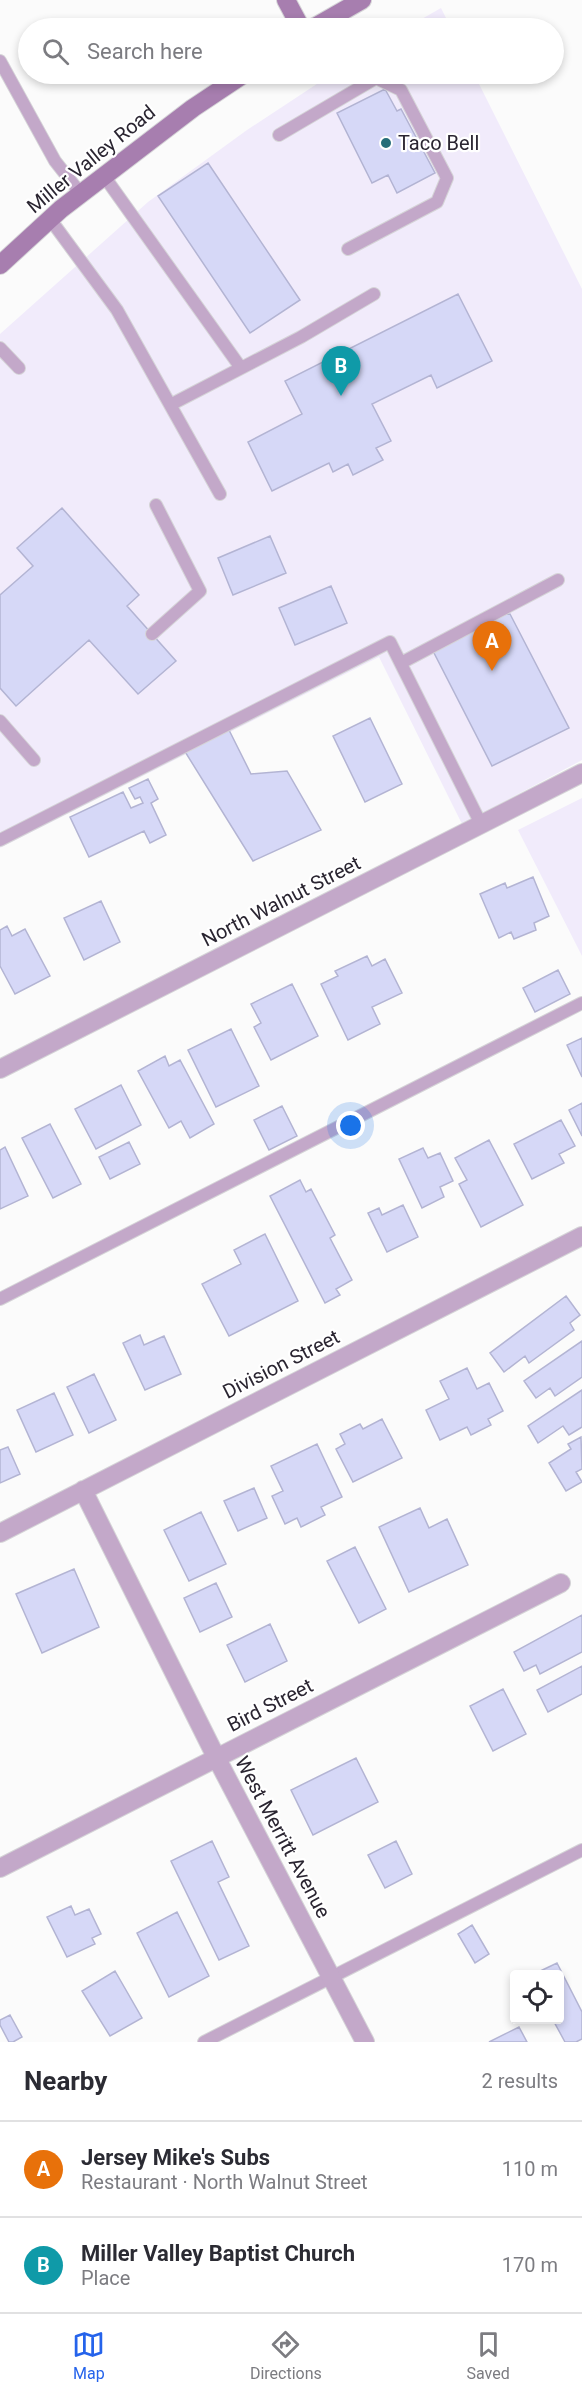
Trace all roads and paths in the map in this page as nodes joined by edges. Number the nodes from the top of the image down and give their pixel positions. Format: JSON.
{"nodes":[{"id":1,"x":286,"y":0,"type":"edge"},
{"id":2,"x":362,"y":0,"type":"edge"},
{"id":3,"x":296,"y":18,"type":"edge"},
{"id":4,"x":330,"y":18,"type":"edge"},
{"id":5,"x":0,"y":61,"type":"edge"},
{"id":6,"x":229,"y":84,"type":"edge"},
{"id":7,"x":365,"y":84,"type":"edge"},
{"id":8,"x":388,"y":84,"type":"edge"},
{"id":9,"x":279,"y":135,"type":"dead end"},
{"id":10,"x":104,"y":176,"type":"junction"},
{"id":11,"x":81,"y":194,"type":"junction"},
{"id":12,"x":50,"y":219,"type":"junction"},
{"id":13,"x":348,"y":249,"type":"dead end"},
{"id":14,"x":0,"y":265,"type":"edge"},
{"id":15,"x":374,"y":294,"type":"dead end"},
{"id":16,"x":0,"y":348,"type":"edge"},
{"id":17,"x":19,"y":368,"type":"dead end"},
{"id":18,"x":241,"y":368,"type":"junction"},
{"id":19,"x":172,"y":404,"type":"junction"},
{"id":20,"x":220,"y":494,"type":"dead end"},
{"id":21,"x":156,"y":505,"type":"dead end"},
{"id":22,"x":558,"y":580,"type":"dead end"},
{"id":23,"x":152,"y":634,"type":"dead end"},
{"id":24,"x":400,"y":663,"type":"junction"},
{"id":25,"x":0,"y":721,"type":"edge"},
{"id":26,"x":34,"y":760,"type":"dead end"},
{"id":27,"x":582,"y":773,"type":"edge"},
{"id":28,"x":481,"y":824,"type":"junction"},
{"id":29,"x":0,"y":840,"type":"edge"},
{"id":30,"x":582,"y":1003,"type":"edge"},
{"id":31,"x":0,"y":1069,"type":"edge"},
{"id":32,"x":581,"y":1240,"type":"edge"},
{"id":33,"x":0,"y":1299,"type":"edge"},
{"id":34,"x":83,"y":1490,"type":"junction"},
{"id":35,"x":0,"y":1533,"type":"edge"},
{"id":36,"x":561,"y":1583,"type":"dead end"},
{"id":37,"x":216,"y":1757,"type":"junction"},
{"id":38,"x":582,"y":1850,"type":"edge"},
{"id":39,"x":0,"y":1868,"type":"edge"},
{"id":40,"x":331,"y":1977,"type":"junction"},
{"id":41,"x":204,"y":2042,"type":"edge"},
{"id":42,"x":365,"y":2042,"type":"edge"}],
"edges":[{"from":1,"to":3,"type":"main road"},
{"from":2,"to":4,"type":"main road"},
{"from":5,"to":11,"type":"lane"},
{"from":6,"to":10,"type":"main road","name":"Miller Valley Road"},
{"from":7,"to":9,"type":"lane"},
{"from":8,"to":13,"type":"lane"},
{"from":10,"to":11,"type":"main road","name":"Miller Valley Road"},
{"from":10,"to":18,"type":"lane"},
{"from":11,"to":12,"type":"main road","name":"Miller Valley Road"},
{"from":12,"to":14,"type":"main road","name":"Miller Valley Road"},
{"from":12,"to":19,"type":"lane"},
{"from":15,"to":18,"type":"lane"},
{"from":16,"to":17,"type":"lane"},
{"from":18,"to":19,"type":"lane"},
{"from":19,"to":20,"type":"lane"},
{"from":21,"to":23,"type":"lane"},
{"from":22,"to":24,"type":"lane"},
{"from":24,"to":28,"type":"lane"},
{"from":24,"to":29,"type":"lane"},
{"from":25,"to":26,"type":"lane"},
{"from":27,"to":28,"type":"street","name":"North Walnut Street"},
{"from":28,"to":31,"type":"street","name":"North Walnut Street"},
{"from":30,"to":33,"type":"lane"},
{"from":32,"to":34,"type":"street","name":"Division Street"},
{"from":34,"to":35,"type":"street","name":"Division Street"},
{"from":34,"to":37,"type":"street","name":"West Merritt Avenue"},
{"from":36,"to":37,"type":"street","name":"Bird Street"},
{"from":37,"to":39,"type":"street","name":"Bird Street"},
{"from":37,"to":40,"type":"street","name":"West Merritt Avenue"},
{"from":38,"to":40,"type":"lane"},
{"from":40,"to":41,"type":"lane"},
{"from":40,"to":42,"type":"street","name":"West Merritt Avenue"}]}
